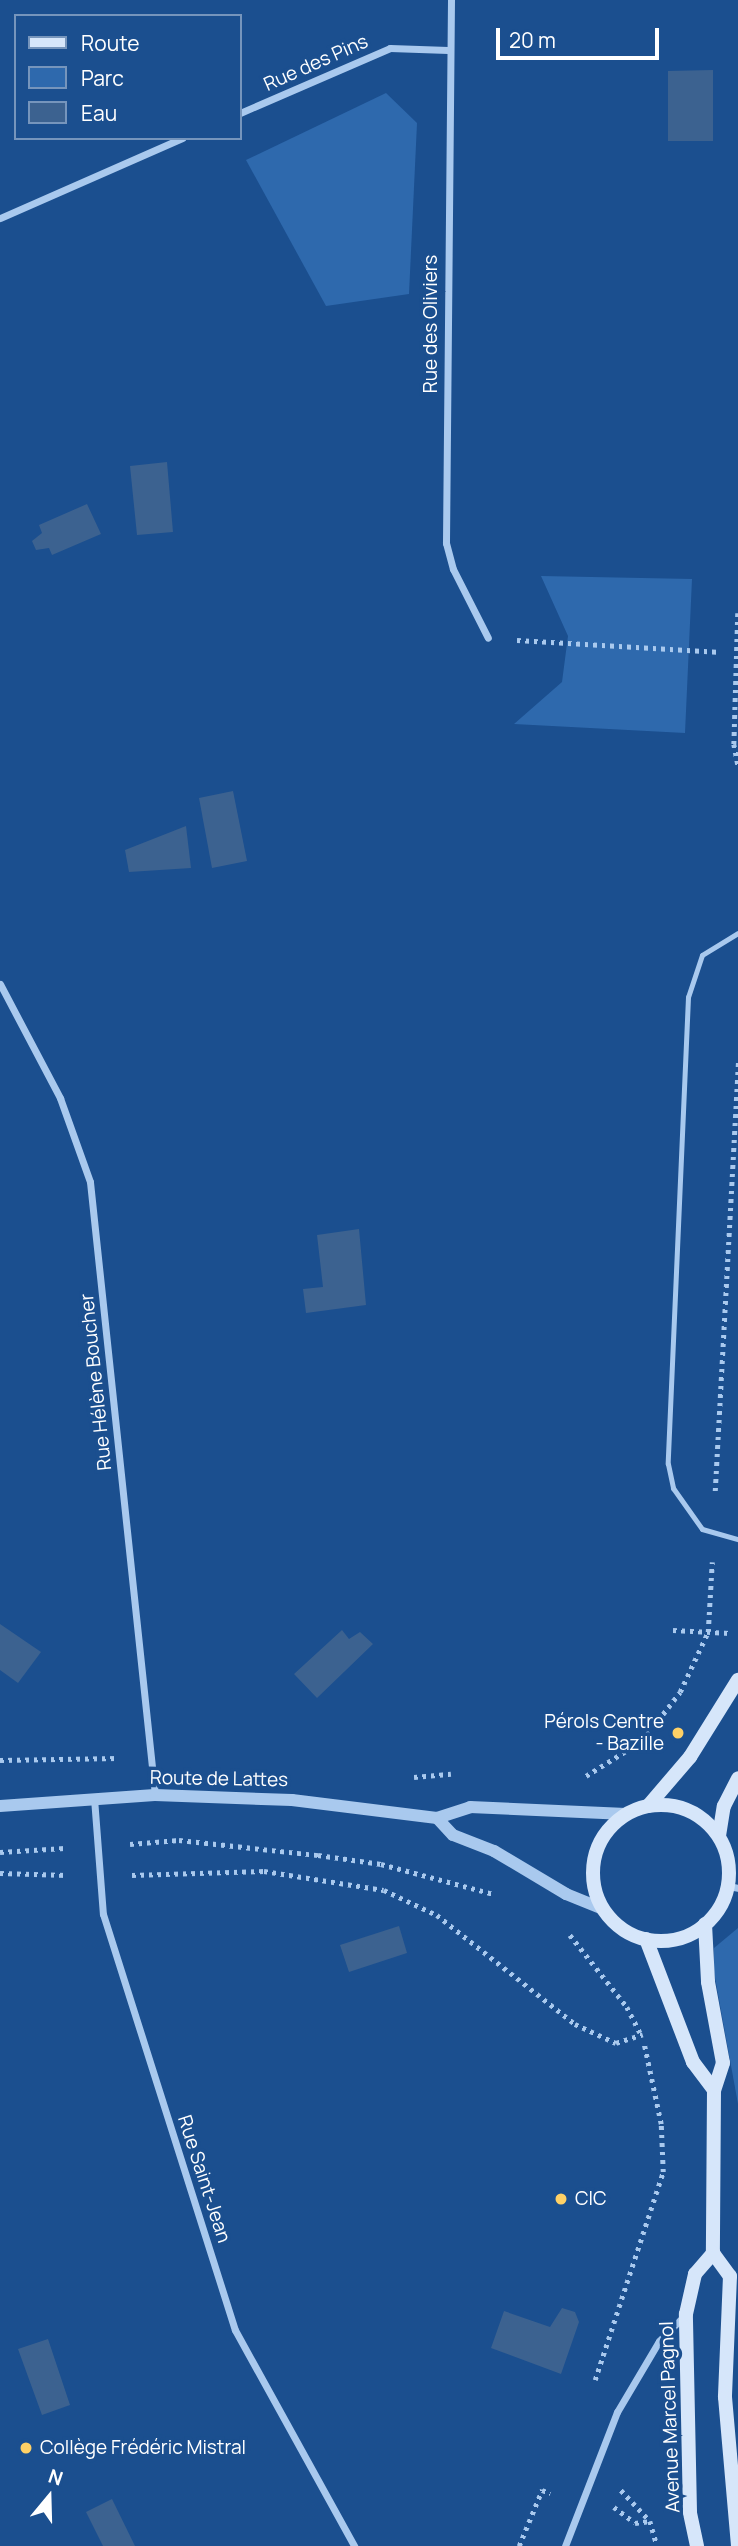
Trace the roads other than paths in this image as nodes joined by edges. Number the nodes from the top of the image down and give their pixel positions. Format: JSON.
{"nodes":[{"id":1,"x":451,"y":0,"type":"edge"},
{"id":2,"x":448,"y":50,"type":"junction"},
{"id":3,"x":242,"y":112,"type":"edge"},
{"id":4,"x":177,"y":140,"type":"edge"},
{"id":5,"x":0,"y":218,"type":"edge"},
{"id":6,"x":488,"y":638,"type":"road end"},
{"id":7,"x":738,"y":933,"type":"edge"},
{"id":8,"x":0,"y":984,"type":"edge"},
{"id":9,"x":738,"y":1539,"type":"edge"},
{"id":10,"x":738,"y":1680,"type":"edge"},
{"id":11,"x":738,"y":1777,"type":"edge"},
{"id":12,"x":155,"y":1795,"type":"junction"},
{"id":13,"x":94,"y":1798,"type":"junction"},
{"id":14,"x":0,"y":1806,"type":"edge"},
{"id":15,"x":648,"y":1806,"type":"junction"},
{"id":16,"x":626,"y":1814,"type":"junction"},
{"id":17,"x":437,"y":1818,"type":"junction"},
{"id":18,"x":719,"y":1836,"type":"junction"},
{"id":19,"x":733,"y":1887,"type":"edge"},
{"id":20,"x":603,"y":1909,"type":"junction"},
{"id":21,"x":705,"y":1924,"type":"junction"},
{"id":22,"x":646,"y":1939,"type":"junction"},
{"id":23,"x":715,"y":2090,"type":"junction"},
{"id":24,"x":713,"y":2253,"type":"junction"},
{"id":25,"x":686,"y":2314,"type":"junction"},
{"id":26,"x":732,"y":2400,"type":"edge"},
{"id":27,"x":354,"y":2546,"type":"edge"},
{"id":28,"x":565,"y":2546,"type":"edge"},
{"id":29,"x":696,"y":2546,"type":"edge"},
{"id":30,"x":738,"y":2546,"type":"edge"}],
"edges":[{"from":1,"to":2,"type":"street","name":"Rue des Oliviers"},
{"from":2,"to":3,"type":"street","name":"Rue des Pins"},
{"from":2,"to":6,"type":"street","name":"Rue des Oliviers"},
{"from":4,"to":5,"type":"street"},
{"from":7,"to":9,"type":"lane"},
{"from":8,"to":12,"type":"street","name":"Rue Hélène Boucher"},
{"from":10,"to":15,"type":"main road"},
{"from":11,"to":18,"type":"main road"},
{"from":12,"to":13,"type":"street","name":"Route de Lattes"},
{"from":12,"to":17,"type":"street","name":"Route de Lattes"},
{"from":13,"to":14,"type":"street","name":"Route de Lattes"},
{"from":13,"to":27,"type":"street","name":"Rue Saint-Jean"},
{"from":15,"to":16,"type":"main road"},
{"from":15,"to":18,"type":"main road"},
{"from":16,"to":17,"type":"street"},
{"from":16,"to":20,"type":"main road"},
{"from":17,"to":20,"type":"street"},
{"from":18,"to":19,"type":"main road"},
{"from":19,"to":21,"type":"main road"},
{"from":20,"to":22,"type":"main road"},
{"from":21,"to":22,"type":"main road"},
{"from":21,"to":23,"type":"main road"},
{"from":22,"to":23,"type":"main road"},
{"from":23,"to":24,"type":"main road"},
{"from":24,"to":25,"type":"main road","name":"Avenue Marcel Pagnol"},
{"from":24,"to":26,"type":"main road"},
{"from":25,"to":28,"type":"street"},
{"from":25,"to":29,"type":"main road","name":"Avenue Marcel Pagnol"},
{"from":26,"to":30,"type":"main road"}]}
